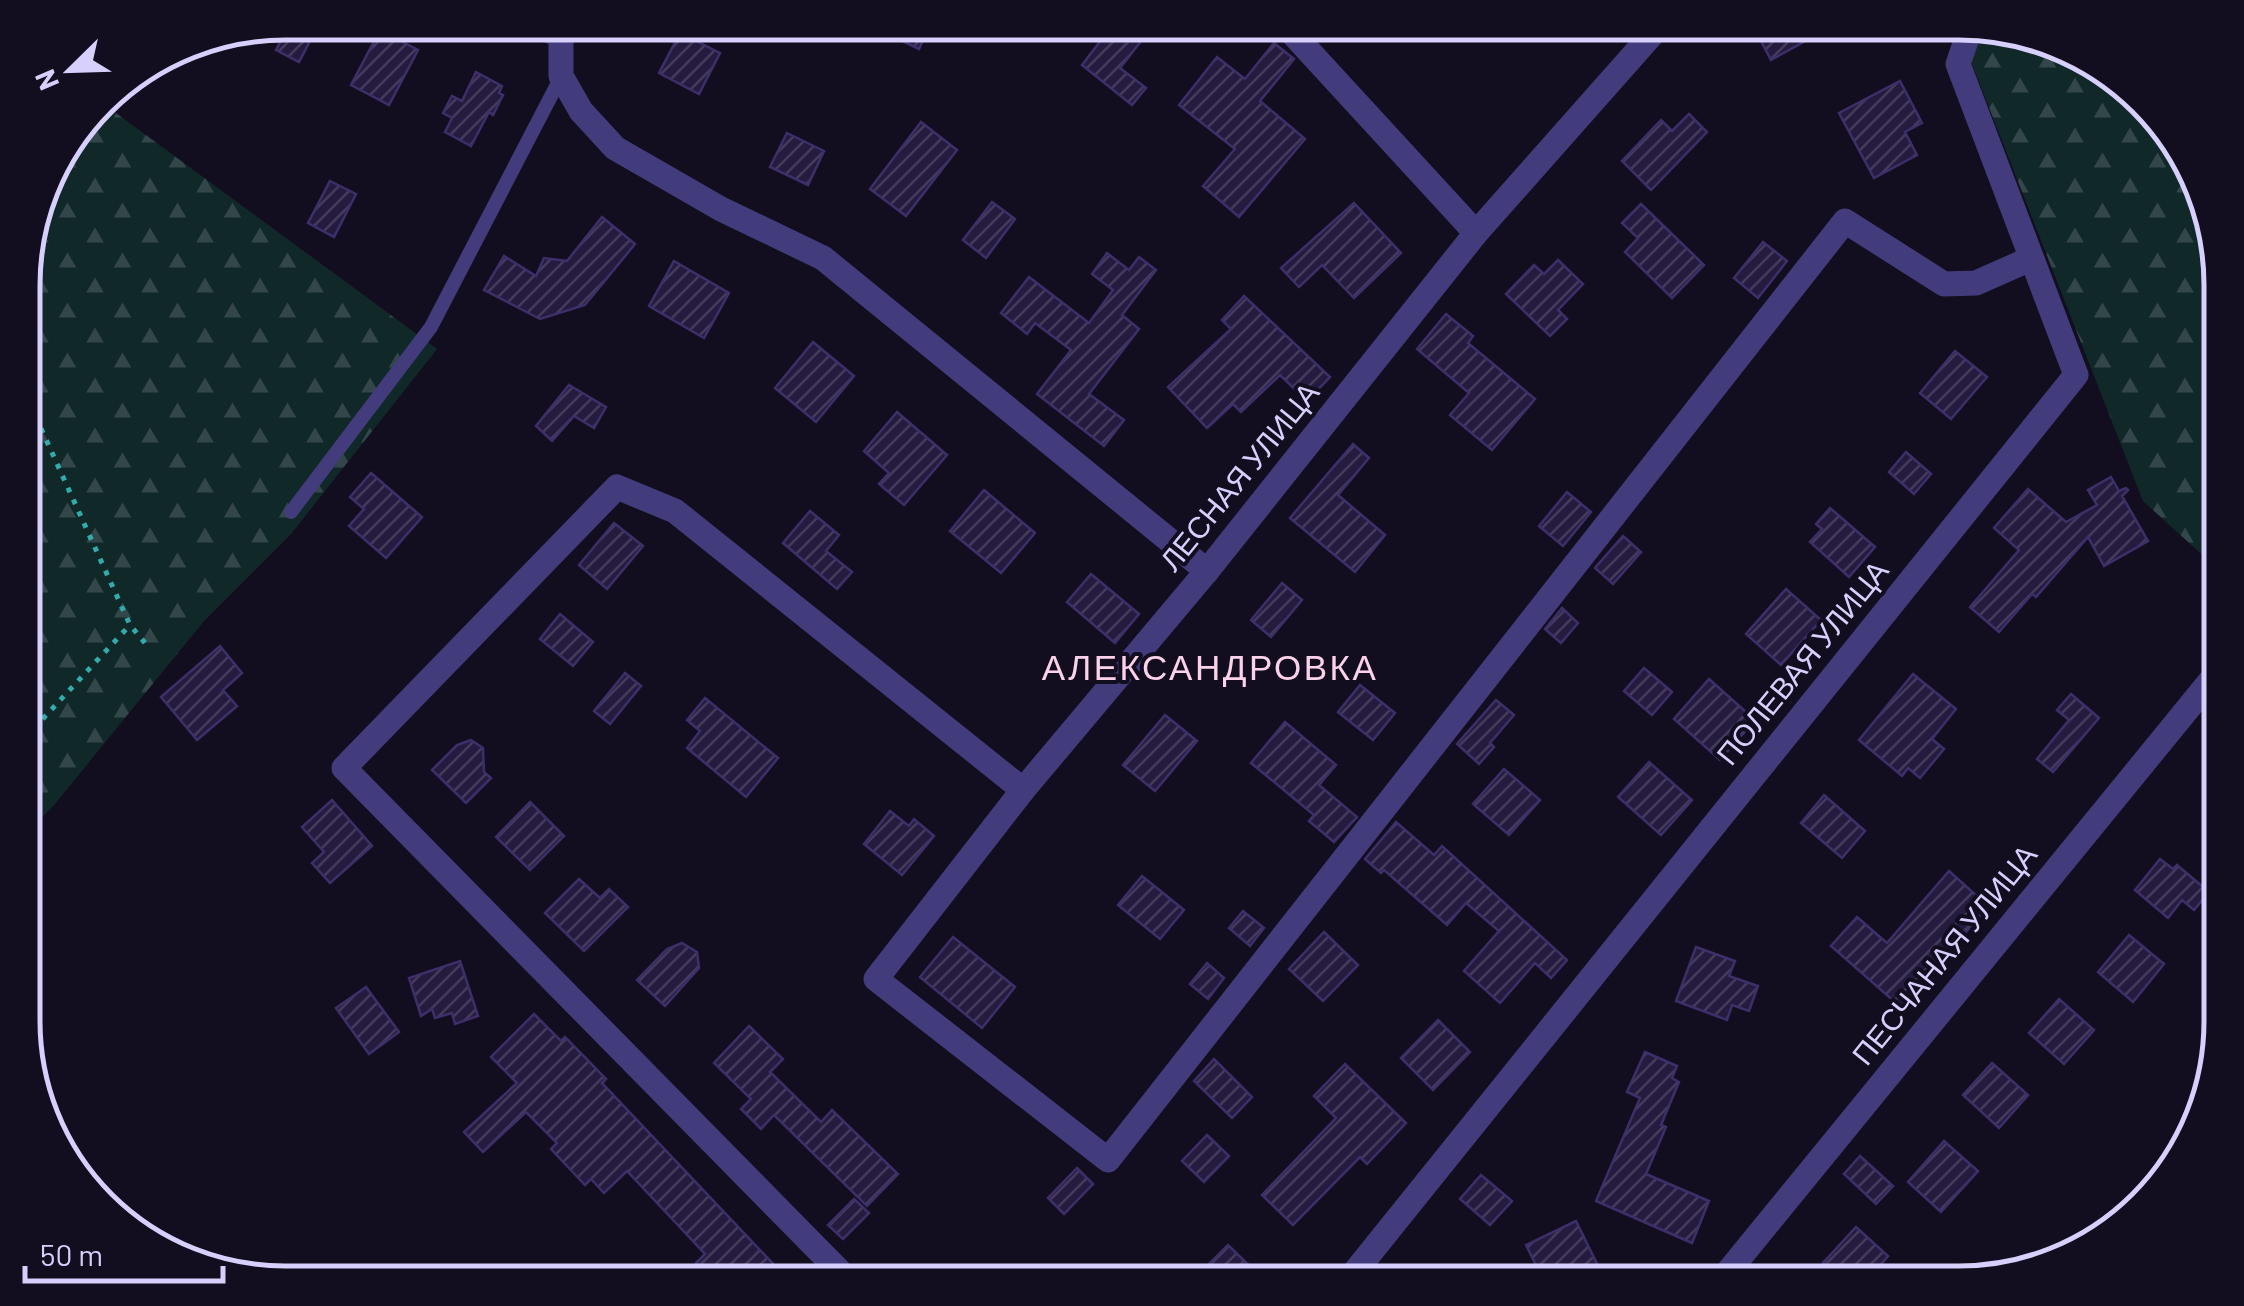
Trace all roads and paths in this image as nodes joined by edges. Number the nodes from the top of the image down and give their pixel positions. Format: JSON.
{"nodes":[{"id":1,"x":1300,"y":40,"type":"edge"},
{"id":2,"x":1646,"y":40,"type":"edge"},
{"id":3,"x":1966,"y":40,"type":"edge"},
{"id":4,"x":563,"y":41,"type":"edge"},
{"id":5,"x":561,"y":76,"type":"junction"},
{"id":6,"x":1476,"y":234,"type":"junction"},
{"id":7,"x":2030,"y":259,"type":"junction"},
{"id":8,"x":40,"y":426,"type":"edge"},
{"id":9,"x":291,"y":512,"type":"dead end"},
{"id":10,"x":1207,"y":571,"type":"junction"},
{"id":11,"x":130,"y":625,"type":"junction"},
{"id":12,"x":150,"y":649,"type":"dead end"},
{"id":13,"x":2203,"y":690,"type":"edge"},
{"id":14,"x":40,"y":722,"type":"edge"},
{"id":15,"x":1023,"y":790,"type":"junction"},
{"id":16,"x":1360,"y":1265,"type":"edge"},
{"id":17,"x":1734,"y":1265,"type":"edge"},
{"id":18,"x":835,"y":1266,"type":"edge"}],
"edges":[{"from":1,"to":6,"type":"street"},
{"from":2,"to":6,"type":"street","name":"ЛЕСНАЯ УЛИЦА"},
{"from":3,"to":7,"type":"street","name":"ПОЛЕВАЯ УЛИЦА"},
{"from":4,"to":5,"type":"street"},
{"from":5,"to":9,"type":"lane"},
{"from":5,"to":10,"type":"street"},
{"from":6,"to":10,"type":"street","name":"ЛЕСНАЯ УЛИЦА"},
{"from":7,"to":15,"type":"street","name":"ЛЕСНАЯ УЛИЦА"},
{"from":7,"to":16,"type":"street","name":"ПОЛЕВАЯ УЛИЦА"},
{"from":8,"to":11,"type":"path"},
{"from":10,"to":15,"type":"street","name":"ЛЕСНАЯ УЛИЦА"},
{"from":11,"to":12,"type":"path"},
{"from":11,"to":14,"type":"path"},
{"from":13,"to":17,"type":"street","name":"ПЕСЧАНАЯ УЛИЦА"},
{"from":15,"to":18,"type":"street"}]}
